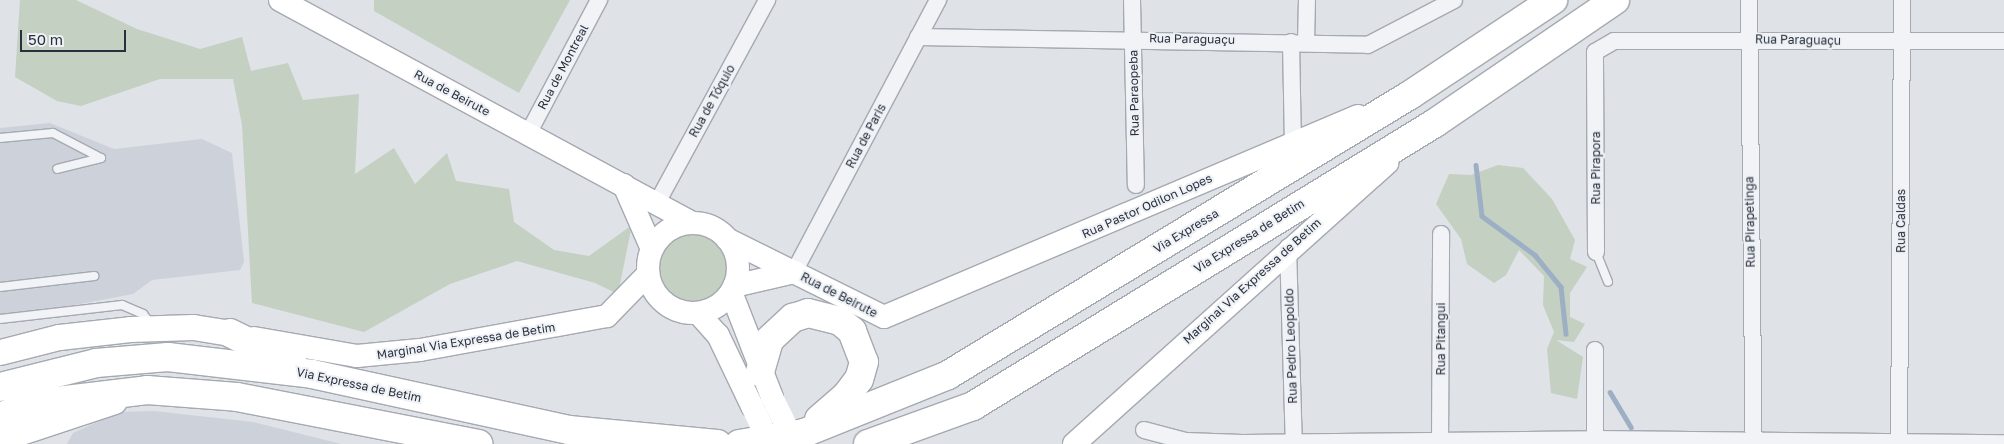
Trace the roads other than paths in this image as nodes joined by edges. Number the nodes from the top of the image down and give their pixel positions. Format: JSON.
{"nodes":[{"id":1,"x":280,"y":0,"type":"edge"},
{"id":2,"x":599,"y":0,"type":"edge"},
{"id":3,"x":768,"y":0,"type":"edge"},
{"id":4,"x":938,"y":0,"type":"edge"},
{"id":5,"x":1132,"y":0,"type":"edge"},
{"id":6,"x":1307,"y":0,"type":"edge"},
{"id":7,"x":1454,"y":0,"type":"edge"},
{"id":8,"x":1552,"y":0,"type":"edge"},
{"id":9,"x":1616,"y":0,"type":"edge"},
{"id":10,"x":1749,"y":0,"type":"edge"},
{"id":11,"x":1902,"y":0,"type":"edge"},
{"id":12,"x":918,"y":37,"type":"junction"},
{"id":13,"x":1133,"y":38,"type":"junction"},
{"id":14,"x":1747,"y":39,"type":"junction"},
{"id":15,"x":1902,"y":41,"type":"junction"},
{"id":16,"x":2004,"y":41,"type":"edge"},
{"id":17,"x":1298,"y":42,"type":"junction"},
{"id":18,"x":1595,"y":52,"type":"joint"},
{"id":19,"x":1410,"y":95,"type":"junction"},
{"id":20,"x":1435,"y":123,"type":"junction"},
{"id":21,"x":528,"y":134,"type":"junction"},
{"id":22,"x":0,"y":138,"type":"edge"},
{"id":23,"x":1293,"y":142,"type":"junction"},
{"id":24,"x":57,"y":170,"type":"dead end"},
{"id":25,"x":624,"y":184,"type":"junction"},
{"id":26,"x":1136,"y":185,"type":"dead end"},
{"id":27,"x":658,"y":201,"type":"junction"},
{"id":28,"x":692,"y":223,"type":"junction"},
{"id":29,"x":1441,"y":234,"type":"dead end"},
{"id":30,"x":727,"y":238,"type":"junction"},
{"id":31,"x":1288,"y":247,"type":"junction"},
{"id":32,"x":652,"y":249,"type":"junction"},
{"id":33,"x":1596,"y":252,"type":"joint"},
{"id":34,"x":794,"y":272,"type":"junction"},
{"id":35,"x":648,"y":274,"type":"junction"},
{"id":36,"x":94,"y":276,"type":"dead end"},
{"id":37,"x":1608,"y":282,"type":"dead end"},
{"id":38,"x":0,"y":287,"type":"edge"},
{"id":39,"x":733,"y":289,"type":"junction"},
{"id":40,"x":698,"y":313,"type":"junction"},
{"id":41,"x":884,"y":317,"type":"joint"},
{"id":42,"x":0,"y":319,"type":"edge"},
{"id":43,"x":153,"y":328,"type":"junction"},
{"id":44,"x":230,"y":333,"type":"junction"},
{"id":45,"x":1595,"y":350,"type":"dead end"},
{"id":46,"x":0,"y":352,"type":"edge"},
{"id":47,"x":760,"y":372,"type":"junction"},
{"id":48,"x":312,"y":374,"type":"junction"},
{"id":49,"x":0,"y":387,"type":"edge"},
{"id":50,"x":147,"y":390,"type":"junction"},
{"id":51,"x":762,"y":401,"type":"junction"},
{"id":52,"x":333,"y":414,"type":"junction"},
{"id":53,"x":0,"y":417,"type":"edge"},
{"id":54,"x":1144,"y":430,"type":"dead end"},
{"id":55,"x":799,"y":438,"type":"edge"},
{"id":56,"x":0,"y":439,"type":"edge"},
{"id":57,"x":1595,"y":441,"type":"edge"},
{"id":58,"x":1900,"y":441,"type":"junction"},
{"id":59,"x":1294,"y":443,"type":"edge"},
{"id":60,"x":1440,"y":443,"type":"edge"},
{"id":61,"x":2004,"y":443,"type":"edge"},
{"id":62,"x":382,"y":444,"type":"edge"},
{"id":63,"x":478,"y":444,"type":"edge"},
{"id":64,"x":717,"y":444,"type":"edge"},
{"id":65,"x":739,"y":444,"type":"edge"},
{"id":66,"x":770,"y":444,"type":"edge"},
{"id":67,"x":868,"y":444,"type":"edge"},
{"id":68,"x":1074,"y":444,"type":"edge"},
{"id":69,"x":1754,"y":444,"type":"edge"}],
"edges":[{"from":1,"to":21,"type":"street","name":"Rua de Beirute"},
{"from":2,"to":21,"type":"street","name":"Rua de Montreal"},
{"from":3,"to":27,"type":"street","name":"Rua de Tóquio"},
{"from":4,"to":12,"type":"street","name":"Rua de Paris"},
{"from":5,"to":13,"type":"street","name":"Rua Paraopeba"},
{"from":6,"to":17,"type":"street"},
{"from":7,"to":17,"type":"street","name":"Rua Paraguaçu"},
{"from":8,"to":19,"type":"highway","name":"Via Expressa"},
{"from":9,"to":20,"type":"highway","name":"Via Expressa de Betim"},
{"from":10,"to":14,"type":"street","name":"Rua Pirapetinga"},
{"from":11,"to":15,"type":"street","name":"Rua Caldas"},
{"from":12,"to":13,"type":"street","name":"Rua Paraguaçu"},
{"from":12,"to":34,"type":"street","name":"Rua de Paris"},
{"from":13,"to":17,"type":"street","name":"Rua Paraguaçu"},
{"from":13,"to":26,"type":"street","name":"Rua Paraopeba"},
{"from":14,"to":15,"type":"street","name":"Rua Paraguaçu"},
{"from":14,"to":18,"type":"street","name":"Rua Paraguaçu"},
{"from":14,"to":69,"type":"street","name":"Rua Pirapetinga"},
{"from":15,"to":16,"type":"street","name":"Rua Paraguaçu"},
{"from":15,"to":58,"type":"street","name":"Rua Caldas"},
{"from":17,"to":23,"type":"street"},
{"from":18,"to":33,"type":"street","name":"Rua Pirapora"},
{"from":19,"to":23,"type":"street","name":"Rua Pastor Odilon Lopes"},
{"from":19,"to":55,"type":"highway","name":"Via Expressa"},
{"from":20,"to":31,"type":"street","name":"Marginal Via Expressa de Betim"},
{"from":20,"to":67,"type":"highway","name":"Via Expressa de Betim"},
{"from":21,"to":25,"type":"street","name":"Rua de Beirute"},
{"from":22,"to":24,"type":"lane"},
{"from":23,"to":41,"type":"street","name":"Rua Pastor Odilon Lopes"},
{"from":25,"to":27,"type":"street","name":"Rua de Beirute"},
{"from":25,"to":32,"type":"street"},
{"from":27,"to":28,"type":"street","name":"Rua de Beirute"},
{"from":28,"to":30,"type":"street"},
{"from":28,"to":32,"type":"street"},
{"from":29,"to":60,"type":"street","name":"Rua Pitangui"},
{"from":30,"to":34,"type":"street","name":"Rua de Beirute"},
{"from":30,"to":39,"type":"street"},
{"from":31,"to":59,"type":"street","name":"Rua Pedro Leopoldo"},
{"from":31,"to":68,"type":"street","name":"Marginal Via Expressa de Betim"},
{"from":32,"to":35,"type":"street"},
{"from":33,"to":37,"type":"lane","name":"Rua Pirapora"},
{"from":34,"to":39,"type":"street","name":"Rua de Beirute"},
{"from":34,"to":41,"type":"street","name":"Rua de Beirute"},
{"from":35,"to":40,"type":"street"},
{"from":35,"to":44,"type":"street","name":"Marginal Via Expressa de Betim"},
{"from":36,"to":38,"type":"lane"},
{"from":39,"to":40,"type":"street"},
{"from":39,"to":47,"type":"street"},
{"from":40,"to":51,"type":"street"},
{"from":42,"to":43,"type":"lane"},
{"from":43,"to":44,"type":"main road","name":"Marginal Via Expressa de Betim"},
{"from":43,"to":46,"type":"main road","name":"Marginal Via Expressa de Betim"},
{"from":44,"to":48,"type":"highway"},
{"from":45,"to":57,"type":"street"},
{"from":47,"to":51,"type":"street"},
{"from":47,"to":55,"type":"highway"},
{"from":48,"to":49,"type":"highway","name":"Via Expressa de Betim"},
{"from":48,"to":64,"type":"highway","name":"Via Expressa de Betim"},
{"from":50,"to":52,"type":"highway"},
{"from":50,"to":53,"type":"highway"},
{"from":50,"to":56,"type":"main road"},
{"from":51,"to":55,"type":"street","bridge":true},
{"from":51,"to":66,"type":"street","bridge":true},
{"from":52,"to":62,"type":"highway"},
{"from":52,"to":63,"type":"highway"},
{"from":54,"to":59,"type":"street"},
{"from":55,"to":65,"type":"highway"},
{"from":57,"to":60,"type":"street"},
{"from":57,"to":69,"type":"street"},
{"from":58,"to":61,"type":"street"},
{"from":58,"to":69,"type":"street"},
{"from":59,"to":60,"type":"street"}]}
